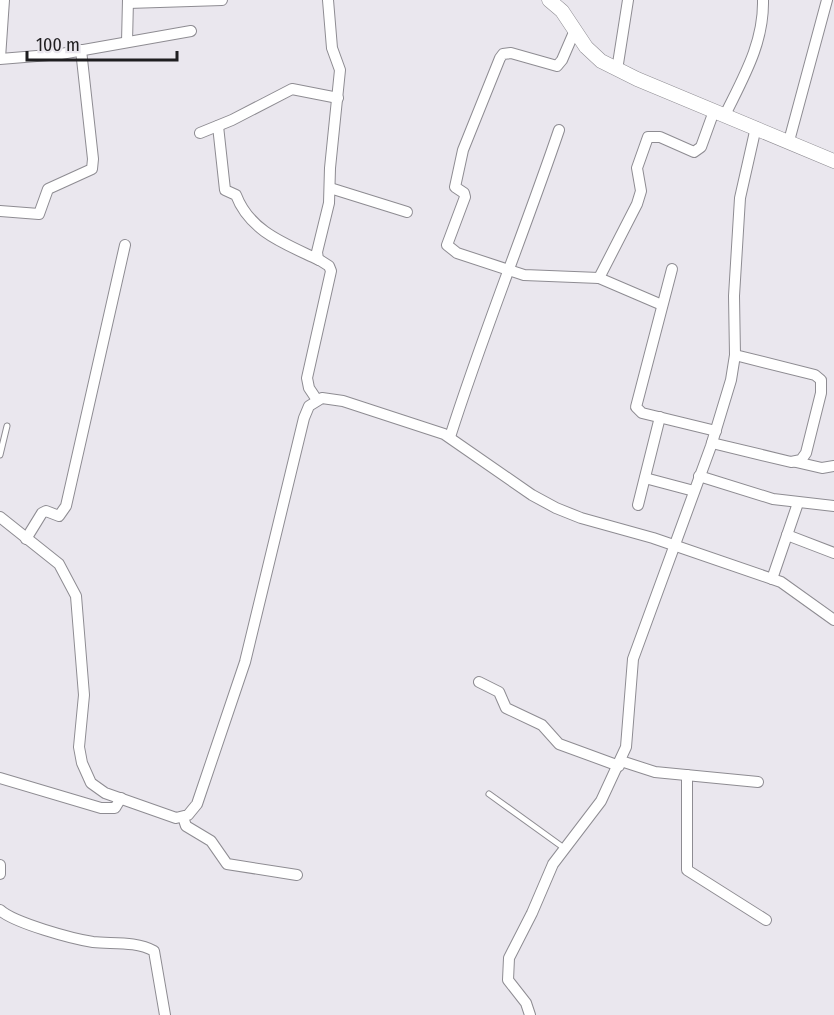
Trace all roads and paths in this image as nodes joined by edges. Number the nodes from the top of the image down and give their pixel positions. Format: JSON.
{"nodes":[{"id":1,"x":4,"y":0,"type":"edge"},
{"id":2,"x":222,"y":0,"type":"edge"},
{"id":3,"x":328,"y":0,"type":"edge"},
{"id":4,"x":549,"y":0,"type":"edge"},
{"id":5,"x":628,"y":0,"type":"edge"},
{"id":6,"x":763,"y":0,"type":"edge"},
{"id":7,"x":827,"y":0,"type":"edge"},
{"id":8,"x":128,"y":2,"type":"edge"},
{"id":9,"x":575,"y":30,"type":"junction"},
{"id":10,"x":191,"y":32,"type":"dead end"},
{"id":11,"x":127,"y":42,"type":"junction"},
{"id":12,"x":81,"y":50,"type":"junction"},
{"id":13,"x":0,"y":58,"type":"edge"},
{"id":14,"x":617,"y":70,"type":"junction"},
{"id":15,"x":338,"y":98,"type":"junction"},
{"id":16,"x":719,"y":113,"type":"junction"},
{"id":17,"x":218,"y":126,"type":"junction"},
{"id":18,"x":756,"y":127,"type":"junction"},
{"id":19,"x":559,"y":130,"type":"dead end"},
{"id":20,"x":200,"y":133,"type":"dead end"},
{"id":21,"x":789,"y":141,"type":"junction"},
{"id":22,"x":834,"y":161,"type":"edge"},
{"id":23,"x":330,"y":188,"type":"junction"},
{"id":24,"x":0,"y":211,"type":"edge"},
{"id":25,"x":407,"y":212,"type":"dead end"},
{"id":26,"x":125,"y":245,"type":"dead end"},
{"id":27,"x":319,"y":260,"type":"junction"},
{"id":28,"x":672,"y":269,"type":"dead end"},
{"id":29,"x":509,"y":271,"type":"junction"},
{"id":30,"x":599,"y":278,"type":"junction"},
{"id":31,"x":662,"y":305,"type":"junction"},
{"id":32,"x":735,"y":355,"type":"junction"},
{"id":33,"x":318,"y":399,"type":"junction"},
{"id":34,"x":660,"y":417,"type":"junction"},
{"id":35,"x":7,"y":426,"type":"dead end"},
{"id":36,"x":716,"y":431,"type":"junction"},
{"id":37,"x":450,"y":437,"type":"junction"},
{"id":38,"x":712,"y":443,"type":"junction"},
{"id":39,"x":0,"y":455,"type":"edge"},
{"id":40,"x":796,"y":462,"type":"junction"},
{"id":41,"x":834,"y":466,"type":"edge"},
{"id":42,"x":699,"y":476,"type":"junction"},
{"id":43,"x":645,"y":478,"type":"junction"},
{"id":44,"x":694,"y":491,"type":"junction"},
{"id":45,"x":798,"y":503,"type":"junction"},
{"id":46,"x":638,"y":505,"type":"dead end"},
{"id":47,"x":834,"y":506,"type":"edge"},
{"id":48,"x":0,"y":518,"type":"edge"},
{"id":49,"x":787,"y":535,"type":"junction"},
{"id":50,"x":26,"y":539,"type":"junction"},
{"id":51,"x":674,"y":545,"type":"junction"},
{"id":52,"x":834,"y":553,"type":"edge"},
{"id":53,"x":772,"y":579,"type":"junction"},
{"id":54,"x":834,"y":620,"type":"edge"},
{"id":55,"x":479,"y":682,"type":"dead end"},
{"id":56,"x":620,"y":763,"type":"junction"},
{"id":57,"x":687,"y":775,"type":"junction"},
{"id":58,"x":0,"y":778,"type":"edge"},
{"id":59,"x":758,"y":782,"type":"dead end"},
{"id":60,"x":489,"y":794,"type":"dead end"},
{"id":61,"x":121,"y":798,"type":"junction"},
{"id":62,"x":183,"y":817,"type":"junction"},
{"id":63,"x":564,"y":848,"type":"junction"},
{"id":64,"x":0,"y":865,"type":"edge"},
{"id":65,"x":0,"y":874,"type":"edge"},
{"id":66,"x":297,"y":875,"type":"dead end"},
{"id":67,"x":0,"y":910,"type":"edge"},
{"id":68,"x":766,"y":920,"type":"dead end"},
{"id":69,"x":165,"y":1015,"type":"edge"},
{"id":70,"x":530,"y":1015,"type":"edge"}],
"edges":[{"from":1,"to":13,"type":"street"},
{"from":2,"to":8,"type":"street"},
{"from":3,"to":15,"type":"street"},
{"from":4,"to":9,"type":"street"},
{"from":5,"to":14,"type":"street"},
{"from":6,"to":16,"type":"street"},
{"from":7,"to":21,"type":"street"},
{"from":8,"to":11,"type":"street"},
{"from":9,"to":14,"type":"street"},
{"from":9,"to":29,"type":"street"},
{"from":10,"to":11,"type":"street"},
{"from":11,"to":12,"type":"street"},
{"from":12,"to":13,"type":"street"},
{"from":12,"to":24,"type":"street"},
{"from":14,"to":16,"type":"street"},
{"from":15,"to":17,"type":"street"},
{"from":15,"to":23,"type":"street"},
{"from":16,"to":18,"type":"street"},
{"from":16,"to":30,"type":"street"},
{"from":17,"to":20,"type":"street"},
{"from":17,"to":27,"type":"street"},
{"from":18,"to":21,"type":"street"},
{"from":18,"to":32,"type":"street"},
{"from":19,"to":29,"type":"street"},
{"from":21,"to":22,"type":"street"},
{"from":23,"to":25,"type":"street"},
{"from":23,"to":27,"type":"street"},
{"from":26,"to":50,"type":"street"},
{"from":27,"to":33,"type":"street"},
{"from":28,"to":31,"type":"street"},
{"from":29,"to":30,"type":"street"},
{"from":29,"to":37,"type":"street"},
{"from":30,"to":31,"type":"street"},
{"from":31,"to":34,"type":"street"},
{"from":32,"to":36,"type":"street"},
{"from":32,"to":40,"type":"street"},
{"from":33,"to":37,"type":"street"},
{"from":33,"to":62,"type":"street"},
{"from":34,"to":36,"type":"street"},
{"from":34,"to":43,"type":"street"},
{"from":35,"to":39,"type":"lane"},
{"from":36,"to":38,"type":"street"},
{"from":37,"to":51,"type":"street"},
{"from":38,"to":40,"type":"street"},
{"from":38,"to":42,"type":"street"},
{"from":40,"to":41,"type":"street"},
{"from":42,"to":44,"type":"street"},
{"from":42,"to":45,"type":"street"},
{"from":43,"to":44,"type":"street"},
{"from":43,"to":46,"type":"street"},
{"from":44,"to":51,"type":"street"},
{"from":45,"to":47,"type":"street"},
{"from":45,"to":49,"type":"street"},
{"from":48,"to":50,"type":"street"},
{"from":49,"to":52,"type":"street"},
{"from":49,"to":53,"type":"street"},
{"from":50,"to":61,"type":"street"},
{"from":51,"to":53,"type":"street"},
{"from":51,"to":56,"type":"street"},
{"from":53,"to":54,"type":"street"},
{"from":55,"to":56,"type":"street"},
{"from":56,"to":57,"type":"street"},
{"from":56,"to":63,"type":"street"},
{"from":57,"to":59,"type":"street"},
{"from":57,"to":68,"type":"street"},
{"from":58,"to":61,"type":"street"},
{"from":60,"to":63,"type":"lane"},
{"from":61,"to":62,"type":"street"},
{"from":62,"to":66,"type":"street"},
{"from":63,"to":70,"type":"street"},
{"from":64,"to":65,"type":"street"},
{"from":67,"to":69,"type":"street"}]}
